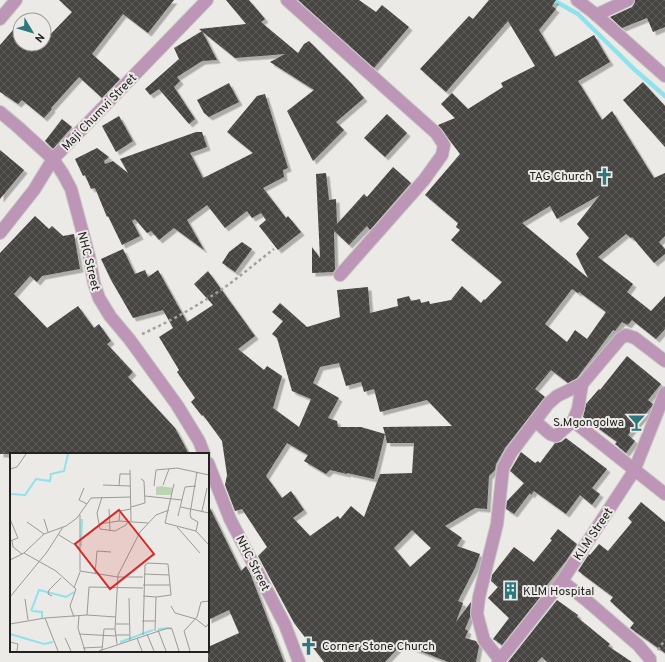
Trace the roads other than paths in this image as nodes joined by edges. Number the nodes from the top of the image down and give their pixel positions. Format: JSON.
{"nodes":[{"id":1,"x":16,"y":0,"type":"edge"},
{"id":2,"x":207,"y":0,"type":"edge"},
{"id":3,"x":287,"y":0,"type":"edge"},
{"id":4,"x":577,"y":0,"type":"edge"},
{"id":5,"x":628,"y":0,"type":"edge"},
{"id":6,"x":596,"y":15,"type":"junction"},
{"id":7,"x":0,"y":19,"type":"edge"},
{"id":8,"x":665,"y":76,"type":"edge"},
{"id":9,"x":0,"y":112,"type":"edge"},
{"id":10,"x":53,"y":159,"type":"junction"},
{"id":11,"x":0,"y":233,"type":"edge"},
{"id":12,"x":340,"y":275,"type":"dead end"},
{"id":13,"x":665,"y":361,"type":"edge"},
{"id":14,"x":582,"y":384,"type":"junction"},
{"id":15,"x":665,"y":394,"type":"edge"},
{"id":16,"x":535,"y":421,"type":"junction"},
{"id":17,"x":573,"y":421,"type":"junction"},
{"id":18,"x":204,"y":453,"type":"edge"},
{"id":19,"x":209,"y":466,"type":"edge"},
{"id":20,"x":634,"y":471,"type":"junction"},
{"id":21,"x":665,"y":494,"type":"edge"},
{"id":22,"x":562,"y":581,"type":"junction"},
{"id":23,"x":499,"y":661,"type":"edge"},
{"id":24,"x":300,"y":662,"type":"edge"},
{"id":25,"x":650,"y":662,"type":"edge"}],
"edges":[{"from":1,"to":7,"type":"street"},
{"from":2,"to":10,"type":"street","name":"Maji Chumvi Street"},
{"from":3,"to":12,"type":"street"},
{"from":4,"to":6,"type":"street"},
{"from":5,"to":6,"type":"street"},
{"from":6,"to":8,"type":"street"},
{"from":9,"to":10,"type":"street","name":"NHC Street"},
{"from":10,"to":11,"type":"street","name":"Maji Chumvi Street"},
{"from":10,"to":18,"type":"street","name":"NHC Street"},
{"from":13,"to":14,"type":"street"},
{"from":14,"to":16,"type":"street"},
{"from":14,"to":17,"type":"street"},
{"from":15,"to":20,"type":"street","name":"KLM Street"},
{"from":16,"to":17,"type":"street"},
{"from":16,"to":23,"type":"street"},
{"from":17,"to":20,"type":"street"},
{"from":19,"to":24,"type":"street","name":"NHC Street"},
{"from":20,"to":21,"type":"street"},
{"from":20,"to":22,"type":"street","name":"KLM Street"},
{"from":22,"to":23,"type":"street","name":"KLM Street"},
{"from":22,"to":25,"type":"street"}]}
